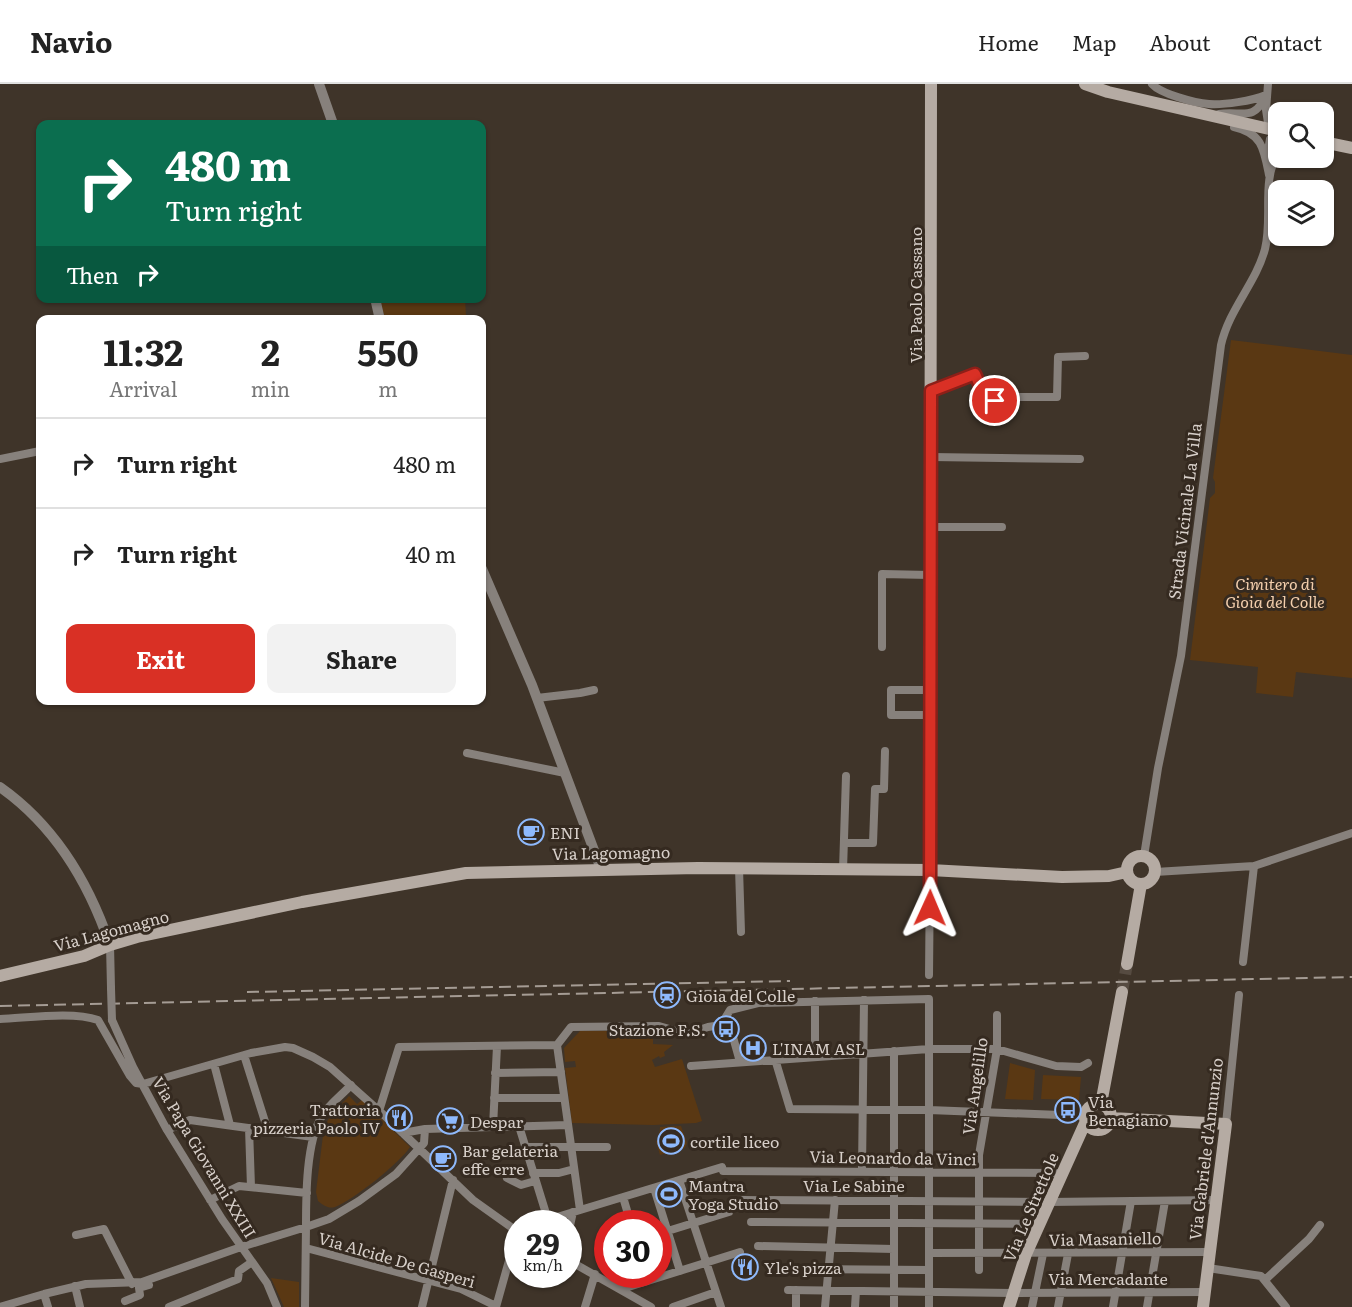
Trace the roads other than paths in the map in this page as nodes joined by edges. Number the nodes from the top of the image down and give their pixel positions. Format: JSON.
{"nodes":[{"id":1,"x":319,"y":84,"type":"edge"},
{"id":2,"x":931,"y":84,"type":"edge"},
{"id":3,"x":1085,"y":84,"type":"edge"},
{"id":4,"x":1152,"y":84,"type":"edge"},
{"id":5,"x":1268,"y":84,"type":"edge"},
{"id":6,"x":1266,"y":95,"type":"junction"},
{"id":7,"x":1209,"y":115,"type":"junction"},
{"id":8,"x":1268,"y":115,"type":"edge"},
{"id":9,"x":332,"y":120,"type":"edge"},
{"id":10,"x":1268,"y":129,"type":"edge"},
{"id":11,"x":1334,"y":144,"type":"edge"},
{"id":12,"x":1352,"y":148,"type":"edge"},
{"id":13,"x":1334,"y":150,"type":"edge"},
{"id":14,"x":1268,"y":152,"type":"edge"},
{"id":15,"x":1352,"y":154,"type":"edge"},
{"id":16,"x":1272,"y":168,"type":"edge"},
{"id":17,"x":1085,"y":356,"type":"dead end"},
{"id":18,"x":931,"y":391,"type":"junction"},
{"id":19,"x":36,"y":452,"type":"edge"},
{"id":20,"x":931,"y":457,"type":"junction"},
{"id":21,"x":0,"y":459,"type":"edge"},
{"id":22,"x":1080,"y":459,"type":"dead end"},
{"id":23,"x":931,"y":527,"type":"junction"},
{"id":24,"x":1002,"y":527,"type":"dead end"},
{"id":25,"x":930,"y":575,"type":"junction"},
{"id":26,"x":486,"y":578,"type":"edge"},
{"id":27,"x":882,"y":647,"type":"dead end"},
{"id":28,"x":594,"y":690,"type":"dead end"},
{"id":29,"x":930,"y":690,"type":"junction"},
{"id":30,"x":537,"y":698,"type":"junction"},
{"id":31,"x":930,"y":715,"type":"junction"},
{"id":32,"x":885,"y":752,"type":"dead end"},
{"id":33,"x":467,"y":753,"type":"dead end"},
{"id":34,"x":565,"y":773,"type":"junction"},
{"id":35,"x":846,"y":776,"type":"dead end"},
{"id":36,"x":0,"y":787,"type":"edge"},
{"id":37,"x":1352,"y":833,"type":"edge"},
{"id":38,"x":844,"y":843,"type":"junction"},
{"id":39,"x":1144,"y":856,"type":"junction"},
{"id":40,"x":1254,"y":866,"type":"junction"},
{"id":41,"x":739,"y":868,"type":"junction"},
{"id":42,"x":601,"y":869,"type":"junction"},
{"id":43,"x":843,"y":870,"type":"junction"},
{"id":44,"x":930,"y":870,"type":"junction"},
{"id":45,"x":1127,"y":872,"type":"junction"},
{"id":46,"x":1155,"y":872,"type":"junction"},
{"id":47,"x":1141,"y":885,"type":"junction"},
{"id":48,"x":741,"y":932,"type":"dead end"},
{"id":49,"x":110,"y":945,"type":"junction"},
{"id":50,"x":1243,"y":962,"type":"dead end"},
{"id":51,"x":1127,"y":963,"type":"tunnel mouth"},
{"id":52,"x":929,"y":975,"type":"dead end"},
{"id":53,"x":0,"y":976,"type":"edge"},
{"id":54,"x":1122,"y":992,"type":"tunnel mouth"},
{"id":55,"x":1239,"y":995,"type":"dead end"},
{"id":56,"x":864,"y":1000,"type":"junction"},
{"id":57,"x":815,"y":1001,"type":"junction"},
{"id":58,"x":997,"y":1015,"type":"dead end"},
{"id":59,"x":0,"y":1019,"type":"edge"},
{"id":60,"x":721,"y":1025,"type":"junction"},
{"id":61,"x":557,"y":1045,"type":"junction"},
{"id":62,"x":497,"y":1046,"type":"junction"},
{"id":63,"x":929,"y":1049,"type":"junction"},
{"id":64,"x":997,"y":1049,"type":"junction"},
{"id":65,"x":894,"y":1051,"type":"junction"},
{"id":66,"x":863,"y":1053,"type":"junction"},
{"id":67,"x":244,"y":1055,"type":"junction"},
{"id":68,"x":815,"y":1056,"type":"junction"},
{"id":69,"x":775,"y":1059,"type":"junction"},
{"id":70,"x":740,"y":1062,"type":"junction"},
{"id":71,"x":214,"y":1064,"type":"junction"},
{"id":72,"x":1088,"y":1064,"type":"dead end"},
{"id":73,"x":691,"y":1066,"type":"dead end"},
{"id":74,"x":561,"y":1072,"type":"junction"},
{"id":75,"x":495,"y":1073,"type":"junction"},
{"id":76,"x":143,"y":1084,"type":"junction"},
{"id":77,"x":351,"y":1085,"type":"junction"},
{"id":78,"x":494,"y":1098,"type":"junction"},
{"id":79,"x":564,"y":1098,"type":"junction"},
{"id":80,"x":1101,"y":1104,"type":"junction"},
{"id":81,"x":863,"y":1110,"type":"junction"},
{"id":82,"x":894,"y":1110,"type":"junction"},
{"id":83,"x":929,"y":1110,"type":"junction"},
{"id":84,"x":380,"y":1111,"type":"junction"},
{"id":85,"x":986,"y":1112,"type":"junction"},
{"id":86,"x":1086,"y":1118,"type":"junction"},
{"id":87,"x":1111,"y":1118,"type":"junction"},
{"id":88,"x":1226,"y":1124,"type":"junction"},
{"id":89,"x":230,"y":1125,"type":"junction"},
{"id":90,"x":568,"y":1125,"type":"junction"},
{"id":91,"x":519,"y":1126,"type":"junction"},
{"id":92,"x":493,"y":1127,"type":"junction"},
{"id":93,"x":249,"y":1128,"type":"junction"},
{"id":94,"x":425,"y":1129,"type":"junction"},
{"id":95,"x":167,"y":1130,"type":"junction"},
{"id":96,"x":267,"y":1131,"type":"junction"},
{"id":97,"x":403,"y":1133,"type":"junction"},
{"id":98,"x":313,"y":1137,"type":"junction"},
{"id":99,"x":525,"y":1147,"type":"junction"},
{"id":100,"x":571,"y":1147,"type":"junction"},
{"id":101,"x":607,"y":1147,"type":"dead end"},
{"id":102,"x":420,"y":1149,"type":"junction"},
{"id":103,"x":574,"y":1169,"type":"junction"},
{"id":104,"x":862,"y":1171,"type":"junction"},
{"id":105,"x":894,"y":1172,"type":"junction"},
{"id":106,"x":929,"y":1173,"type":"junction"},
{"id":107,"x":979,"y":1173,"type":"junction"},
{"id":108,"x":1062,"y":1173,"type":"junction"},
{"id":109,"x":534,"y":1177,"type":"junction"},
{"id":110,"x":507,"y":1178,"type":"dead end"},
{"id":111,"x":453,"y":1180,"type":"junction"},
{"id":112,"x":679,"y":1180,"type":"junction"},
{"id":113,"x":251,"y":1187,"type":"junction"},
{"id":114,"x":654,"y":1188,"type":"junction"},
{"id":115,"x":307,"y":1192,"type":"junction"},
{"id":116,"x":622,"y":1197,"type":"junction"},
{"id":117,"x":210,"y":1200,"type":"junction"},
{"id":118,"x":743,"y":1200,"type":"dead end"},
{"id":119,"x":835,"y":1200,"type":"junction"},
{"id":120,"x":894,"y":1200,"type":"junction"},
{"id":121,"x":1216,"y":1200,"type":"junction"},
{"id":122,"x":929,"y":1201,"type":"junction"},
{"id":123,"x":979,"y":1201,"type":"junction"},
{"id":124,"x":1131,"y":1201,"type":"junction"},
{"id":125,"x":1165,"y":1201,"type":"junction"},
{"id":126,"x":1048,"y":1202,"type":"junction"},
{"id":127,"x":545,"y":1210,"type":"edge"},
{"id":128,"x":576,"y":1210,"type":"edge"},
{"id":129,"x":579,"y":1210,"type":"edge"},
{"id":130,"x":626,"y":1210,"type":"edge"},
{"id":131,"x":658,"y":1210,"type":"edge"},
{"id":132,"x":729,"y":1212,"type":"dead end"},
{"id":133,"x":504,"y":1222,"type":"edge"},
{"id":134,"x":751,"y":1222,"type":"dead end"},
{"id":135,"x":833,"y":1222,"type":"junction"},
{"id":136,"x":929,"y":1222,"type":"junction"},
{"id":137,"x":694,"y":1223,"type":"junction"},
{"id":138,"x":894,"y":1223,"type":"junction"},
{"id":139,"x":979,"y":1223,"type":"junction"},
{"id":140,"x":1039,"y":1224,"type":"junction"},
{"id":141,"x":1320,"y":1225,"type":"dead end"},
{"id":142,"x":306,"y":1227,"type":"junction"},
{"id":143,"x":672,"y":1230,"type":"edge"},
{"id":144,"x":76,"y":1234,"type":"dead end"},
{"id":145,"x":758,"y":1246,"type":"dead end"},
{"id":146,"x":241,"y":1247,"type":"junction"},
{"id":147,"x":306,"y":1248,"type":"junction"},
{"id":148,"x":831,"y":1248,"type":"junction"},
{"id":149,"x":894,"y":1249,"type":"junction"},
{"id":150,"x":740,"y":1252,"type":"dead end"},
{"id":151,"x":1156,"y":1252,"type":"junction"},
{"id":152,"x":1210,"y":1252,"type":"junction"},
{"id":153,"x":672,"y":1253,"type":"edge"},
{"id":154,"x":929,"y":1253,"type":"junction"},
{"id":155,"x":1123,"y":1253,"type":"junction"},
{"id":156,"x":979,"y":1254,"type":"junction"},
{"id":157,"x":1026,"y":1254,"type":"junction"},
{"id":158,"x":1043,"y":1254,"type":"junction"},
{"id":159,"x":1068,"y":1254,"type":"junction"},
{"id":160,"x":252,"y":1262,"type":"junction"},
{"id":161,"x":706,"y":1263,"type":"junction"},
{"id":162,"x":1208,"y":1268,"type":"junction"},
{"id":163,"x":801,"y":1269,"type":"dead end"},
{"id":164,"x":829,"y":1270,"type":"junction"},
{"id":165,"x":894,"y":1270,"type":"junction"},
{"id":166,"x":929,"y":1270,"type":"junction"},
{"id":167,"x":979,"y":1270,"type":"dead end"},
{"id":168,"x":680,"y":1271,"type":"junction"},
{"id":169,"x":672,"y":1273,"type":"edge"},
{"id":170,"x":158,"y":1277,"type":"junction"},
{"id":171,"x":594,"y":1277,"type":"edge"},
{"id":172,"x":504,"y":1279,"type":"edge"},
{"id":173,"x":1266,"y":1279,"type":"junction"},
{"id":174,"x":428,"y":1280,"type":"junction"},
{"id":175,"x":132,"y":1284,"type":"junction"},
{"id":176,"x":75,"y":1287,"type":"junction"},
{"id":177,"x":622,"y":1289,"type":"edge"},
{"id":178,"x":827,"y":1291,"type":"junction"},
{"id":179,"x":716,"y":1292,"type":"junction"},
{"id":180,"x":856,"y":1292,"type":"junction"},
{"id":181,"x":894,"y":1292,"type":"junction"},
{"id":182,"x":929,"y":1292,"type":"junction"},
{"id":183,"x":1205,"y":1292,"type":"junction"},
{"id":184,"x":1012,"y":1293,"type":"junction"},
{"id":185,"x":1035,"y":1293,"type":"junction"},
{"id":186,"x":1060,"y":1293,"type":"junction"},
{"id":187,"x":1116,"y":1293,"type":"junction"},
{"id":188,"x":1150,"y":1293,"type":"junction"},
{"id":189,"x":44,"y":1294,"type":"junction"},
{"id":190,"x":125,"y":1301,"type":"dead end"},
{"id":191,"x":642,"y":1305,"type":"edge"},
{"id":192,"x":496,"y":1306,"type":"edge"},
{"id":193,"x":0,"y":1307,"type":"edge"},
{"id":194,"x":48,"y":1307,"type":"edge"},
{"id":195,"x":80,"y":1307,"type":"edge"},
{"id":196,"x":169,"y":1307,"type":"edge"},
{"id":197,"x":277,"y":1307,"type":"edge"},
{"id":198,"x":305,"y":1307,"type":"edge"},
{"id":199,"x":422,"y":1307,"type":"edge"},
{"id":200,"x":585,"y":1307,"type":"edge"},
{"id":201,"x":651,"y":1307,"type":"edge"},
{"id":202,"x":673,"y":1307,"type":"edge"},
{"id":203,"x":721,"y":1307,"type":"edge"},
{"id":204,"x":796,"y":1307,"type":"edge"},
{"id":205,"x":825,"y":1307,"type":"edge"},
{"id":206,"x":855,"y":1307,"type":"edge"},
{"id":207,"x":894,"y":1307,"type":"edge"},
{"id":208,"x":928,"y":1307,"type":"edge"},
{"id":209,"x":1008,"y":1307,"type":"edge"},
{"id":210,"x":1032,"y":1307,"type":"edge"},
{"id":211,"x":1058,"y":1307,"type":"edge"},
{"id":212,"x":1113,"y":1307,"type":"edge"},
{"id":213,"x":1147,"y":1307,"type":"edge"},
{"id":214,"x":1203,"y":1307,"type":"edge"},
{"id":215,"x":1286,"y":1307,"type":"edge"}],
"edges":[{"from":1,"to":9,"type":"street"},
{"from":2,"to":18,"type":"main road","name":"Via Paolo Cassano"},
{"from":3,"to":7,"type":"main road"},
{"from":4,"to":6,"type":"street"},
{"from":5,"to":6,"type":"street"},
{"from":6,"to":7,"type":"street"},
{"from":6,"to":8,"type":"street"},
{"from":7,"to":10,"type":"main road"},
{"from":7,"to":14,"type":"street"},
{"from":11,"to":12,"type":"main road"},
{"from":13,"to":15,"type":"street"},
{"from":16,"to":39,"type":"street","name":"Strada Vicinale La Villa"},
{"from":17,"to":18,"type":"street"},
{"from":18,"to":20,"type":"main road","name":"Via Paolo Cassano"},
{"from":19,"to":21,"type":"street"},
{"from":20,"to":22,"type":"street"},
{"from":20,"to":23,"type":"main road","name":"Via Paolo Cassano"},
{"from":23,"to":24,"type":"street"},
{"from":23,"to":25,"type":"main road","name":"Via Paolo Cassano"},
{"from":25,"to":27,"type":"street"},
{"from":25,"to":29,"type":"main road","name":"Via Paolo Cassano"},
{"from":26,"to":30,"type":"street"},
{"from":28,"to":30,"type":"street"},
{"from":29,"to":31,"type":"main road","name":"Via Paolo Cassano"},
{"from":29,"to":31,"type":"street"},
{"from":30,"to":34,"type":"street"},
{"from":31,"to":44,"type":"main road","name":"Via Paolo Cassano"},
{"from":32,"to":38,"type":"street"},
{"from":33,"to":34,"type":"street"},
{"from":34,"to":42,"type":"street"},
{"from":35,"to":38,"type":"street"},
{"from":36,"to":49,"type":"street"},
{"from":37,"to":40,"type":"street"},
{"from":38,"to":43,"type":"street"},
{"from":39,"to":45,"type":"main road"},
{"from":39,"to":46,"type":"main road"},
{"from":40,"to":46,"type":"street"},
{"from":40,"to":50,"type":"street"},
{"from":41,"to":42,"type":"main road","name":"Via Lagomagno"},
{"from":41,"to":43,"type":"main road","name":"Via Lagomagno"},
{"from":41,"to":48,"type":"street"},
{"from":42,"to":49,"type":"main road","name":"Via Lagomagno"},
{"from":43,"to":44,"type":"main road","name":"Via Lagomagno"},
{"from":44,"to":45,"type":"main road","name":"Via Lagomagno"},
{"from":44,"to":52,"type":"street","name":"Via Paolo Cassano"},
{"from":45,"to":47,"type":"main road"},
{"from":46,"to":47,"type":"main road"},
{"from":47,"to":51,"type":"main road"},
{"from":49,"to":53,"type":"main road","name":"Via Lagomagno"},
{"from":49,"to":76,"type":"street","name":"Via Papa Giovanni XXIII","bridge":true},
{"from":54,"to":80,"type":"main road"},
{"from":55,"to":88,"type":"street","name":"Via Gabriele d'Annunzio"},
{"from":56,"to":57,"type":"street"},
{"from":56,"to":63,"type":"street"},
{"from":56,"to":66,"type":"street"},
{"from":57,"to":60,"type":"street"},
{"from":57,"to":68,"type":"street"},
{"from":58,"to":64,"type":"street","name":"Via Angelillo"},
{"from":59,"to":76,"type":"street"},
{"from":60,"to":61,"type":"street"},
{"from":60,"to":70,"type":"street"},
{"from":61,"to":62,"type":"street"},
{"from":61,"to":74,"type":"street"},
{"from":62,"to":75,"type":"street"},
{"from":62,"to":84,"type":"street"},
{"from":63,"to":64,"type":"street"},
{"from":63,"to":65,"type":"street"},
{"from":63,"to":83,"type":"street"},
{"from":64,"to":72,"type":"street"},
{"from":64,"to":85,"type":"street","name":"Via Angelillo"},
{"from":65,"to":66,"type":"street"},
{"from":65,"to":82,"type":"street"},
{"from":66,"to":68,"type":"street"},
{"from":66,"to":81,"type":"street"},
{"from":67,"to":71,"type":"street"},
{"from":67,"to":77,"type":"street"},
{"from":67,"to":96,"type":"street"},
{"from":68,"to":69,"type":"street"},
{"from":69,"to":70,"type":"street"},
{"from":69,"to":81,"type":"street"},
{"from":70,"to":73,"type":"street"},
{"from":71,"to":76,"type":"street"},
{"from":71,"to":89,"type":"street"},
{"from":74,"to":75,"type":"street"},
{"from":74,"to":79,"type":"street"},
{"from":75,"to":78,"type":"street"},
{"from":76,"to":95,"type":"street","name":"Via Papa Giovanni XXIII"},
{"from":77,"to":84,"type":"street"},
{"from":77,"to":98,"type":"street"},
{"from":78,"to":79,"type":"street"},
{"from":78,"to":92,"type":"street"},
{"from":79,"to":90,"type":"street"},
{"from":80,"to":86,"type":"main road"},
{"from":80,"to":87,"type":"main road"},
{"from":81,"to":82,"type":"street"},
{"from":81,"to":104,"type":"street"},
{"from":82,"to":83,"type":"street"},
{"from":82,"to":105,"type":"street"},
{"from":83,"to":85,"type":"street"},
{"from":83,"to":106,"type":"street"},
{"from":84,"to":97,"type":"street"},
{"from":85,"to":86,"type":"street"},
{"from":85,"to":107,"type":"street","name":"Via Angelillo"},
{"from":86,"to":87,"type":"main road"},
{"from":86,"to":108,"type":"main road","name":"Via Le Strettole"},
{"from":87,"to":88,"type":"main road"},
{"from":88,"to":121,"type":"main road","name":"Via Gabriele d'Annunzio"},
{"from":89,"to":93,"type":"street"},
{"from":89,"to":95,"type":"street"},
{"from":90,"to":91,"type":"street"},
{"from":90,"to":100,"type":"street"},
{"from":91,"to":92,"type":"street"},
{"from":91,"to":99,"type":"street"},
{"from":92,"to":94,"type":"street"},
{"from":93,"to":96,"type":"street"},
{"from":93,"to":113,"type":"street"},
{"from":94,"to":97,"type":"street"},
{"from":94,"to":102,"type":"street"},
{"from":95,"to":117,"type":"street","name":"Via Papa Giovanni XXIII"},
{"from":96,"to":98,"type":"street"},
{"from":97,"to":102,"type":"street"},
{"from":98,"to":115,"type":"street"},
{"from":99,"to":100,"type":"street"},
{"from":99,"to":109,"type":"street"},
{"from":100,"to":101,"type":"street"},
{"from":100,"to":103,"type":"street"},
{"from":102,"to":111,"type":"street"},
{"from":102,"to":142,"type":"street"},
{"from":103,"to":109,"type":"street"},
{"from":103,"to":128,"type":"street"},
{"from":104,"to":105,"type":"street","name":"Via Leonardo da Vinci"},
{"from":104,"to":112,"type":"street","name":"Via Leonardo da Vinci"},
{"from":105,"to":106,"type":"street","name":"Via Leonardo da Vinci"},
{"from":105,"to":120,"type":"street"},
{"from":106,"to":107,"type":"street","name":"Via Leonardo da Vinci"},
{"from":106,"to":122,"type":"street"},
{"from":107,"to":108,"type":"street","name":"Via Leonardo da Vinci"},
{"from":107,"to":123,"type":"street","name":"Via Angelillo"},
{"from":108,"to":126,"type":"main road","name":"Via Le Strettole"},
{"from":109,"to":110,"type":"street"},
{"from":109,"to":127,"type":"street"},
{"from":111,"to":133,"type":"street"},
{"from":111,"to":174,"type":"street"},
{"from":112,"to":114,"type":"street","name":"Via Leonardo da Vinci"},
{"from":112,"to":137,"type":"street"},
{"from":113,"to":115,"type":"street"},
{"from":113,"to":117,"type":"street"},
{"from":114,"to":116,"type":"street","name":"Via Leonardo da Vinci"},
{"from":114,"to":131,"type":"street"},
{"from":115,"to":142,"type":"street"},
{"from":116,"to":129,"type":"street","name":"Via Leonardo da Vinci"},
{"from":116,"to":130,"type":"street"},
{"from":117,"to":146,"type":"street","name":"Via Papa Giovanni XXIII"},
{"from":118,"to":119,"type":"street","name":"Via Le Sabine"},
{"from":119,"to":120,"type":"street","name":"Via Le Sabine"},
{"from":119,"to":135,"type":"street"},
{"from":120,"to":122,"type":"street","name":"Via Le Sabine"},
{"from":120,"to":138,"type":"street"},
{"from":121,"to":125,"type":"street","name":"Via Le Sabine"},
{"from":121,"to":152,"type":"main road","name":"Via Gabriele d'Annunzio"},
{"from":122,"to":123,"type":"street","name":"Via Le Sabine"},
{"from":122,"to":136,"type":"street"},
{"from":123,"to":126,"type":"street","name":"Via Le Sabine"},
{"from":123,"to":139,"type":"street","name":"Via Angelillo"},
{"from":124,"to":125,"type":"street","name":"Via Le Sabine"},
{"from":124,"to":126,"type":"street","name":"Via Le Sabine"},
{"from":124,"to":155,"type":"street"},
{"from":125,"to":151,"type":"street"},
{"from":126,"to":140,"type":"main road","name":"Via Le Strettole"},
{"from":132,"to":137,"type":"street"},
{"from":134,"to":135,"type":"street"},
{"from":135,"to":138,"type":"street"},
{"from":135,"to":148,"type":"street"},
{"from":136,"to":138,"type":"street"},
{"from":136,"to":139,"type":"street"},
{"from":136,"to":154,"type":"street"},
{"from":137,"to":143,"type":"street"},
{"from":137,"to":161,"type":"street"},
{"from":138,"to":149,"type":"street"},
{"from":139,"to":140,"type":"street"},
{"from":139,"to":156,"type":"street","name":"Via Angelillo"},
{"from":140,"to":157,"type":"main road","name":"Via Le Strettole"},
{"from":141,"to":173,"type":"street"},
{"from":142,"to":146,"type":"street","name":"Via Alcide De Gasperi"},
{"from":142,"to":147,"type":"street","name":"Via Alcide De Gasperi"},
{"from":144,"to":175,"type":"street"},
{"from":145,"to":148,"type":"street"},
{"from":146,"to":160,"type":"street","name":"Via Papa Giovanni XXIII"},
{"from":146,"to":170,"type":"street","name":"Via Alcide De Gasperi"},
{"from":147,"to":174,"type":"street","name":"Via Alcide De Gasperi"},
{"from":147,"to":198,"type":"street"},
{"from":148,"to":149,"type":"street"},
{"from":148,"to":164,"type":"street"},
{"from":149,"to":165,"type":"street"},
{"from":150,"to":161,"type":"street"},
{"from":151,"to":152,"type":"street","name":"Via Masaniello"},
{"from":151,"to":155,"type":"street","name":"Via Masaniello"},
{"from":151,"to":188,"type":"street"},
{"from":152,"to":162,"type":"main road","name":"Via Gabriele d'Annunzio"},
{"from":153,"to":168,"type":"street"},
{"from":154,"to":156,"type":"street","name":"Via Masaniello"},
{"from":154,"to":166,"type":"street"},
{"from":155,"to":159,"type":"street","name":"Via Masaniello"},
{"from":155,"to":187,"type":"street"},
{"from":156,"to":157,"type":"street","name":"Via Masaniello"},
{"from":156,"to":167,"type":"street","name":"Via Angelillo"},
{"from":157,"to":158,"type":"street","name":"Via Masaniello"},
{"from":157,"to":184,"type":"main road","name":"Via Le Strettole"},
{"from":158,"to":159,"type":"street","name":"Via Masaniello"},
{"from":158,"to":185,"type":"street"},
{"from":159,"to":186,"type":"street"},
{"from":160,"to":196,"type":"street"},
{"from":160,"to":197,"type":"street","name":"Via Papa Giovanni XXIII"},
{"from":161,"to":168,"type":"street"},
{"from":161,"to":179,"type":"street"},
{"from":162,"to":173,"type":"street"},
{"from":162,"to":183,"type":"main road","name":"Via Gabriele d'Annunzio"},
{"from":163,"to":164,"type":"street"},
{"from":164,"to":165,"type":"street"},
{"from":164,"to":178,"type":"street"},
{"from":165,"to":166,"type":"street"},
{"from":165,"to":181,"type":"street"},
{"from":166,"to":182,"type":"street"},
{"from":168,"to":169,"type":"street"},
{"from":170,"to":175,"type":"street","name":"Via Alcide De Gasperi"},
{"from":170,"to":190,"type":"street"},
{"from":171,"to":200,"type":"street"},
{"from":172,"to":192,"type":"street"},
{"from":173,"to":215,"type":"street"},
{"from":174,"to":192,"type":"street","name":"Via Alcide De Gasperi"},
{"from":174,"to":199,"type":"street"},
{"from":175,"to":176,"type":"street","name":"Via Alcide De Gasperi"},
{"from":176,"to":189,"type":"street","name":"Via Alcide De Gasperi"},
{"from":176,"to":195,"type":"street"},
{"from":177,"to":191,"type":"street"},
{"from":178,"to":180,"type":"street","name":"Via Mercadante"},
{"from":178,"to":204,"type":"street","name":"Via Mercadante"},
{"from":178,"to":205,"type":"street"},
{"from":179,"to":202,"type":"street"},
{"from":179,"to":203,"type":"street"},
{"from":180,"to":181,"type":"street","name":"Via Mercadante"},
{"from":180,"to":206,"type":"street"},
{"from":181,"to":182,"type":"street","name":"Via Mercadante"},
{"from":181,"to":207,"type":"street"},
{"from":182,"to":184,"type":"street","name":"Via Mercadante"},
{"from":182,"to":208,"type":"street"},
{"from":183,"to":188,"type":"street","name":"Via Mercadante"},
{"from":183,"to":214,"type":"main road","name":"Via Gabriele d'Annunzio"},
{"from":184,"to":185,"type":"street","name":"Via Mercadante"},
{"from":184,"to":209,"type":"main road","name":"Via Le Strettole"},
{"from":185,"to":186,"type":"street","name":"Via Mercadante"},
{"from":185,"to":210,"type":"street"},
{"from":186,"to":187,"type":"street","name":"Via Mercadante"},
{"from":186,"to":211,"type":"street"},
{"from":187,"to":188,"type":"street","name":"Via Mercadante"},
{"from":187,"to":212,"type":"street"},
{"from":188,"to":213,"type":"street"},
{"from":189,"to":193,"type":"street","name":"Via Alcide De Gasperi"},
{"from":189,"to":194,"type":"street"},
{"from":191,"to":201,"type":"street"}]}
